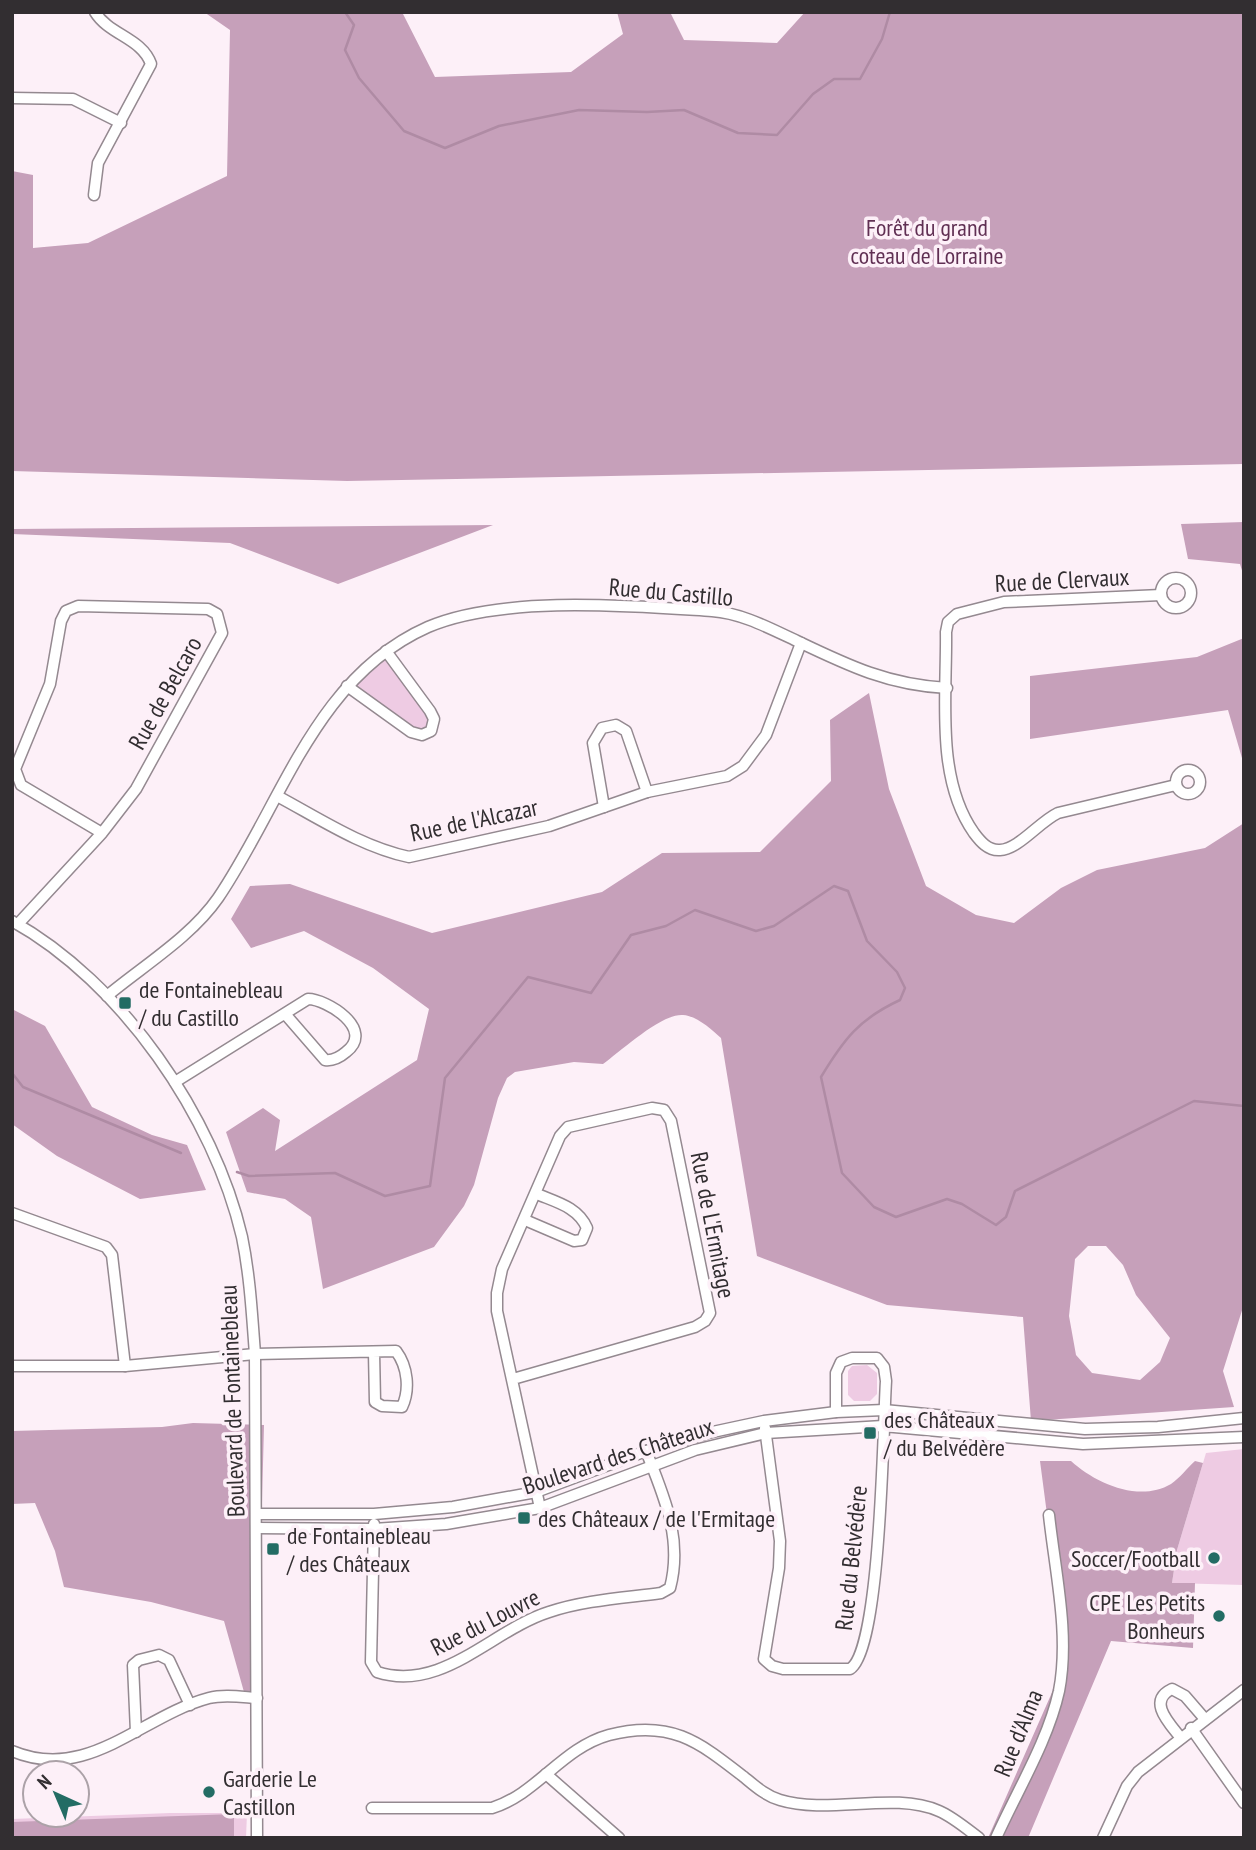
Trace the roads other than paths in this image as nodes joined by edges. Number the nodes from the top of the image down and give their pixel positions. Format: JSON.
{"nodes":[{"id":1,"x":95,"y":12,"type":"edge"},
{"id":2,"x":12,"y":97,"type":"edge"},
{"id":3,"x":121,"y":123,"type":"junction"},
{"id":4,"x":94,"y":195,"type":"dead end"},
{"id":5,"x":1161,"y":596,"type":"dead end"},
{"id":6,"x":801,"y":643,"type":"junction"},
{"id":7,"x":387,"y":651,"type":"junction"},
{"id":8,"x":347,"y":686,"type":"junction"},
{"id":9,"x":947,"y":688,"type":"junction"},
{"id":10,"x":1176,"y":785,"type":"dead end"},
{"id":11,"x":647,"y":792,"type":"junction"},
{"id":12,"x":279,"y":797,"type":"junction"},
{"id":13,"x":604,"y":807,"type":"junction"},
{"id":14,"x":102,"y":833,"type":"junction"},
{"id":15,"x":15,"y":923,"type":"edge"},
{"id":16,"x":107,"y":996,"type":"junction"},
{"id":17,"x":286,"y":1015,"type":"junction"},
{"id":18,"x":175,"y":1082,"type":"junction"},
{"id":19,"x":537,"y":1194,"type":"junction"},
{"id":20,"x":12,"y":1213,"type":"edge"},
{"id":21,"x":525,"y":1220,"type":"junction"},
{"id":22,"x":374,"y":1352,"type":"junction"},
{"id":23,"x":255,"y":1354,"type":"junction"},
{"id":24,"x":12,"y":1366,"type":"edge"},
{"id":25,"x":125,"y":1366,"type":"junction"},
{"id":26,"x":513,"y":1379,"type":"junction"},
{"id":27,"x":884,"y":1410,"type":"junction"},
{"id":28,"x":836,"y":1412,"type":"junction"},
{"id":29,"x":1244,"y":1418,"type":"edge"},
{"id":30,"x":764,"y":1421,"type":"junction"},
{"id":31,"x":883,"y":1426,"type":"junction"},
{"id":32,"x":766,"y":1433,"type":"junction"},
{"id":33,"x":1244,"y":1437,"type":"edge"},
{"id":34,"x":646,"y":1451,"type":"junction"},
{"id":35,"x":651,"y":1465,"type":"junction"},
{"id":36,"x":536,"y":1492,"type":"junction"},
{"id":37,"x":540,"y":1508,"type":"junction"},
{"id":38,"x":257,"y":1514,"type":"junction"},
{"id":39,"x":374,"y":1514,"type":"junction"},
{"id":40,"x":1049,"y":1515,"type":"dead end"},
{"id":41,"x":257,"y":1528,"type":"junction"},
{"id":42,"x":374,"y":1529,"type":"junction"},
{"id":43,"x":1244,"y":1690,"type":"edge"},
{"id":44,"x":257,"y":1698,"type":"junction"},
{"id":45,"x":190,"y":1705,"type":"junction"},
{"id":46,"x":1204,"y":1718,"type":"junction"},
{"id":47,"x":1191,"y":1728,"type":"junction"},
{"id":48,"x":136,"y":1732,"type":"junction"},
{"id":49,"x":1180,"y":1737,"type":"junction"},
{"id":50,"x":12,"y":1751,"type":"edge"},
{"id":51,"x":546,"y":1774,"type":"junction"},
{"id":52,"x":1244,"y":1802,"type":"edge"},
{"id":53,"x":372,"y":1808,"type":"dead end"},
{"id":54,"x":257,"y":1838,"type":"edge"},
{"id":55,"x":619,"y":1838,"type":"edge"},
{"id":56,"x":979,"y":1838,"type":"edge"},
{"id":57,"x":996,"y":1838,"type":"edge"},
{"id":58,"x":1103,"y":1838,"type":"edge"}],
"edges":[{"from":1,"to":3,"type":"street"},
{"from":2,"to":3,"type":"street"},
{"from":3,"to":4,"type":"street"},
{"from":5,"to":9,"type":"street","name":"Rue de Clervaux"},
{"from":6,"to":7,"type":"street","name":"Rue du Castillo"},
{"from":6,"to":9,"type":"street","name":"Rue du Castillo"},
{"from":6,"to":11,"type":"street","name":"Rue de l'Alcazar"},
{"from":7,"to":8,"type":"street","name":"Rue du Castillo"},
{"from":7,"to":8,"type":"street"},
{"from":8,"to":12,"type":"street","name":"Rue du Castillo"},
{"from":9,"to":10,"type":"street","name":"Rue de Clervaux"},
{"from":11,"to":13,"type":"street","name":"Rue de l'Alcazar"},
{"from":11,"to":13,"type":"street"},
{"from":12,"to":13,"type":"street","name":"Rue de l'Alcazar"},
{"from":12,"to":16,"type":"street","name":"Rue du Castillo"},
{"from":14,"to":14,"type":"street","name":"Rue de Belcaro"},
{"from":14,"to":15,"type":"street","name":"Rue de Belcaro"},
{"from":15,"to":16,"type":"street","name":"Boulevard de Fontainebleau"},
{"from":16,"to":18,"type":"street","name":"Boulevard de Fontainebleau"},
{"from":17,"to":17,"type":"street"},
{"from":17,"to":18,"type":"street"},
{"from":18,"to":23,"type":"street","name":"Boulevard de Fontainebleau"},
{"from":19,"to":21,"type":"street","name":"Rue de L'Ermitage"},
{"from":19,"to":21,"type":"street"},
{"from":19,"to":26,"type":"street","name":"Rue de L'Ermitage"},
{"from":20,"to":25,"type":"street"},
{"from":21,"to":26,"type":"street","name":"Rue de L'Ermitage"},
{"from":22,"to":22,"type":"street"},
{"from":22,"to":23,"type":"street"},
{"from":23,"to":25,"type":"street"},
{"from":23,"to":38,"type":"street","name":"Boulevard de Fontainebleau"},
{"from":24,"to":25,"type":"street"},
{"from":26,"to":36,"type":"street","name":"Rue de L'Ermitage"},
{"from":27,"to":28,"type":"street","name":"Boulevard des Châteaux"},
{"from":27,"to":28,"type":"street"},
{"from":27,"to":29,"type":"street","name":"Boulevard des Châteaux"},
{"from":27,"to":31,"type":"street","name":"Rue du Belvédère"},
{"from":28,"to":30,"type":"street","name":"Boulevard des Châteaux"},
{"from":30,"to":32,"type":"street","name":"Rue du Belvédère"},
{"from":30,"to":34,"type":"street","name":"Boulevard des Châteaux"},
{"from":31,"to":32,"type":"street","name":"Boulevard des Châteaux"},
{"from":31,"to":32,"type":"street","name":"Rue du Belvédère"},
{"from":31,"to":33,"type":"street","name":"Boulevard des Châteaux"},
{"from":32,"to":35,"type":"street","name":"Boulevard des Châteaux"},
{"from":34,"to":35,"type":"street","name":"Rue du Louvre"},
{"from":34,"to":36,"type":"street","name":"Boulevard des Châteaux"},
{"from":35,"to":37,"type":"street","name":"Boulevard des Châteaux"},
{"from":35,"to":42,"type":"street","name":"Rue du Louvre"},
{"from":36,"to":37,"type":"street","name":"Rue de L'Ermitage"},
{"from":36,"to":39,"type":"street","name":"Boulevard des Châteaux"},
{"from":37,"to":42,"type":"street","name":"Boulevard des Châteaux"},
{"from":38,"to":39,"type":"street","name":"Boulevard des Châteaux"},
{"from":38,"to":41,"type":"street","name":"Boulevard de Fontainebleau"},
{"from":39,"to":42,"type":"street","name":"Rue du Louvre"},
{"from":40,"to":57,"type":"street","name":"Rue d'Alma"},
{"from":41,"to":42,"type":"street","name":"Boulevard des Châteaux"},
{"from":41,"to":44,"type":"street","name":"Boulevard de Fontainebleau"},
{"from":43,"to":46,"type":"street"},
{"from":44,"to":45,"type":"street"},
{"from":44,"to":54,"type":"street","name":"Boulevard de Fontainebleau"},
{"from":45,"to":48,"type":"street"},
{"from":45,"to":48,"type":"street"},
{"from":46,"to":47,"type":"street"},
{"from":46,"to":49,"type":"street"},
{"from":47,"to":49,"type":"street"},
{"from":47,"to":52,"type":"street"},
{"from":48,"to":50,"type":"street"},
{"from":49,"to":58,"type":"street"},
{"from":51,"to":53,"type":"street"},
{"from":51,"to":55,"type":"street"},
{"from":51,"to":56,"type":"street"}]}
